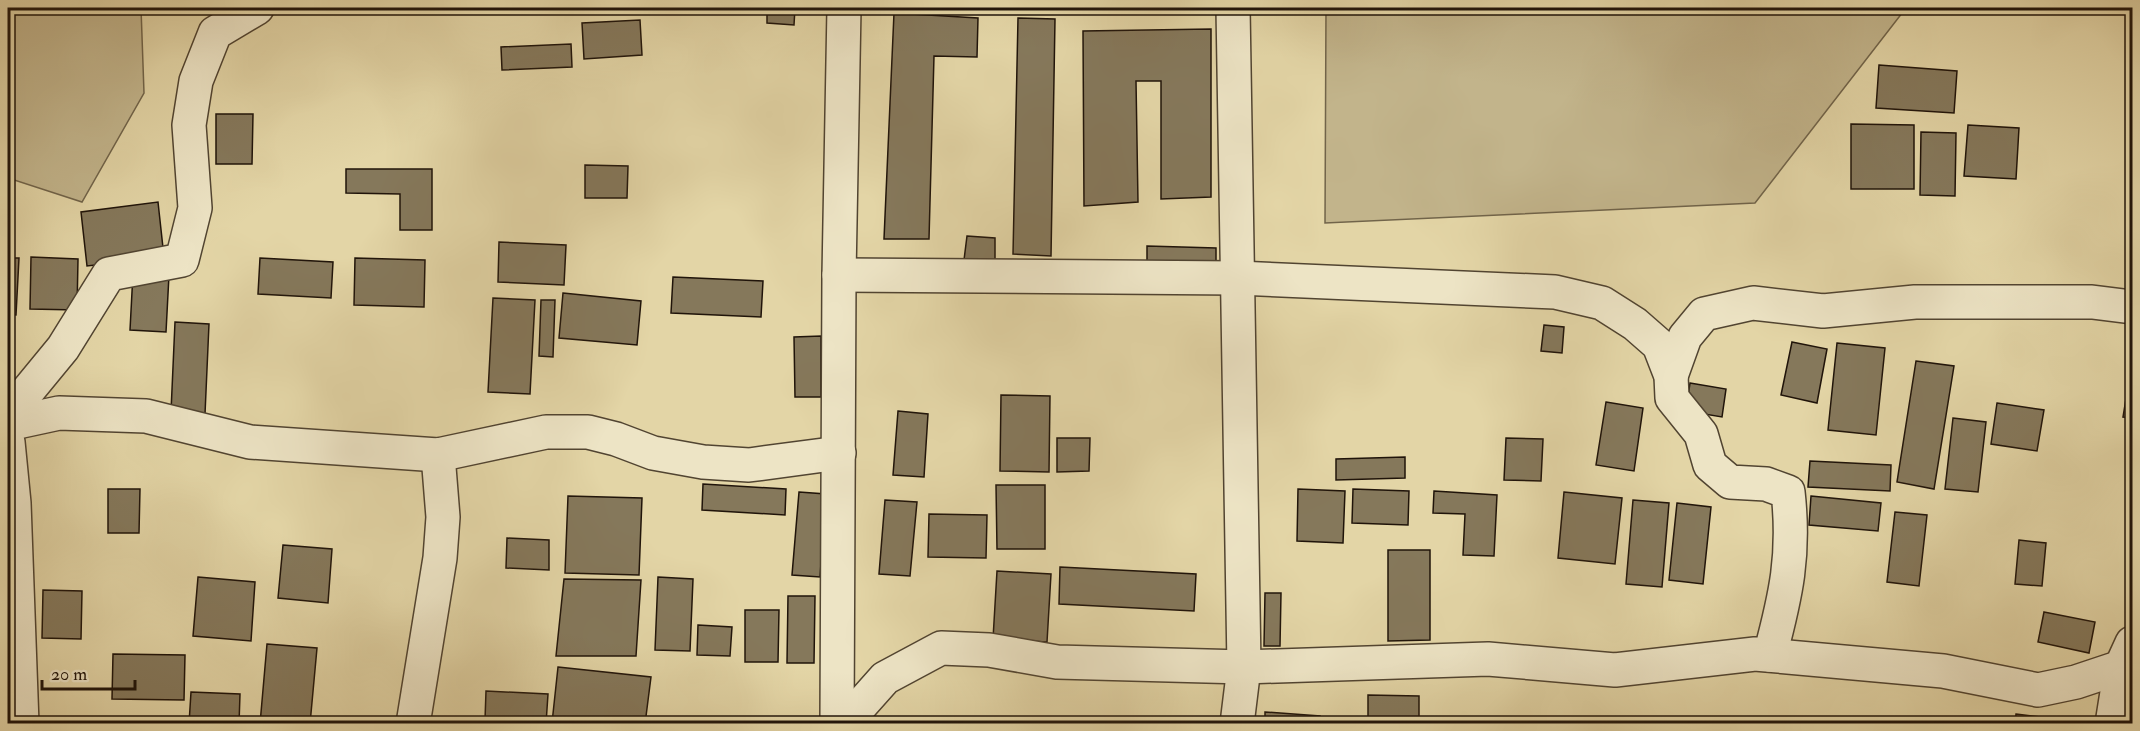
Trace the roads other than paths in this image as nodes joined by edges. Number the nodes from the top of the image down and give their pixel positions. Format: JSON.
{"nodes":[{"id":1,"x":257,"y":8,"type":"edge"},
{"id":2,"x":844,"y":8,"type":"edge"},
{"id":3,"x":1233,"y":8,"type":"edge"},
{"id":4,"x":839,"y":275,"type":"junction"},
{"id":5,"x":1238,"y":278,"type":"junction"},
{"id":6,"x":2133,"y":307,"type":"edge"},
{"id":7,"x":1671,"y":376,"type":"junction"},
{"id":8,"x":8,"y":423,"type":"edge"},
{"id":9,"x":8,"y":442,"type":"edge"},
{"id":10,"x":839,"y":453,"type":"junction"},
{"id":11,"x":438,"y":455,"type":"junction"},
{"id":12,"x":2127,"y":655,"type":"edge"},
{"id":13,"x":1770,"y":656,"type":"junction"},
{"id":14,"x":1244,"y":667,"type":"junction"},
{"id":15,"x":22,"y":723,"type":"edge"},
{"id":16,"x":413,"y":723,"type":"edge"},
{"id":17,"x":837,"y":723,"type":"edge"},
{"id":18,"x":844,"y":723,"type":"edge"},
{"id":19,"x":1237,"y":723,"type":"edge"},
{"id":20,"x":2112,"y":723,"type":"edge"}],
"edges":[{"from":1,"to":8,"type":"street"},
{"from":2,"to":4,"type":"street"},
{"from":3,"to":5,"type":"street"},
{"from":4,"to":5,"type":"street"},
{"from":4,"to":10,"type":"street"},
{"from":5,"to":7,"type":"street"},
{"from":5,"to":14,"type":"street"},
{"from":6,"to":7,"type":"street"},
{"from":7,"to":13,"type":"street"},
{"from":8,"to":11,"type":"street"},
{"from":9,"to":15,"type":"street"},
{"from":10,"to":11,"type":"street"},
{"from":10,"to":17,"type":"street"},
{"from":11,"to":16,"type":"street"},
{"from":12,"to":13,"type":"street"},
{"from":12,"to":20,"type":"street"},
{"from":13,"to":14,"type":"street"},
{"from":14,"to":18,"type":"street"},
{"from":14,"to":19,"type":"street"}]}
